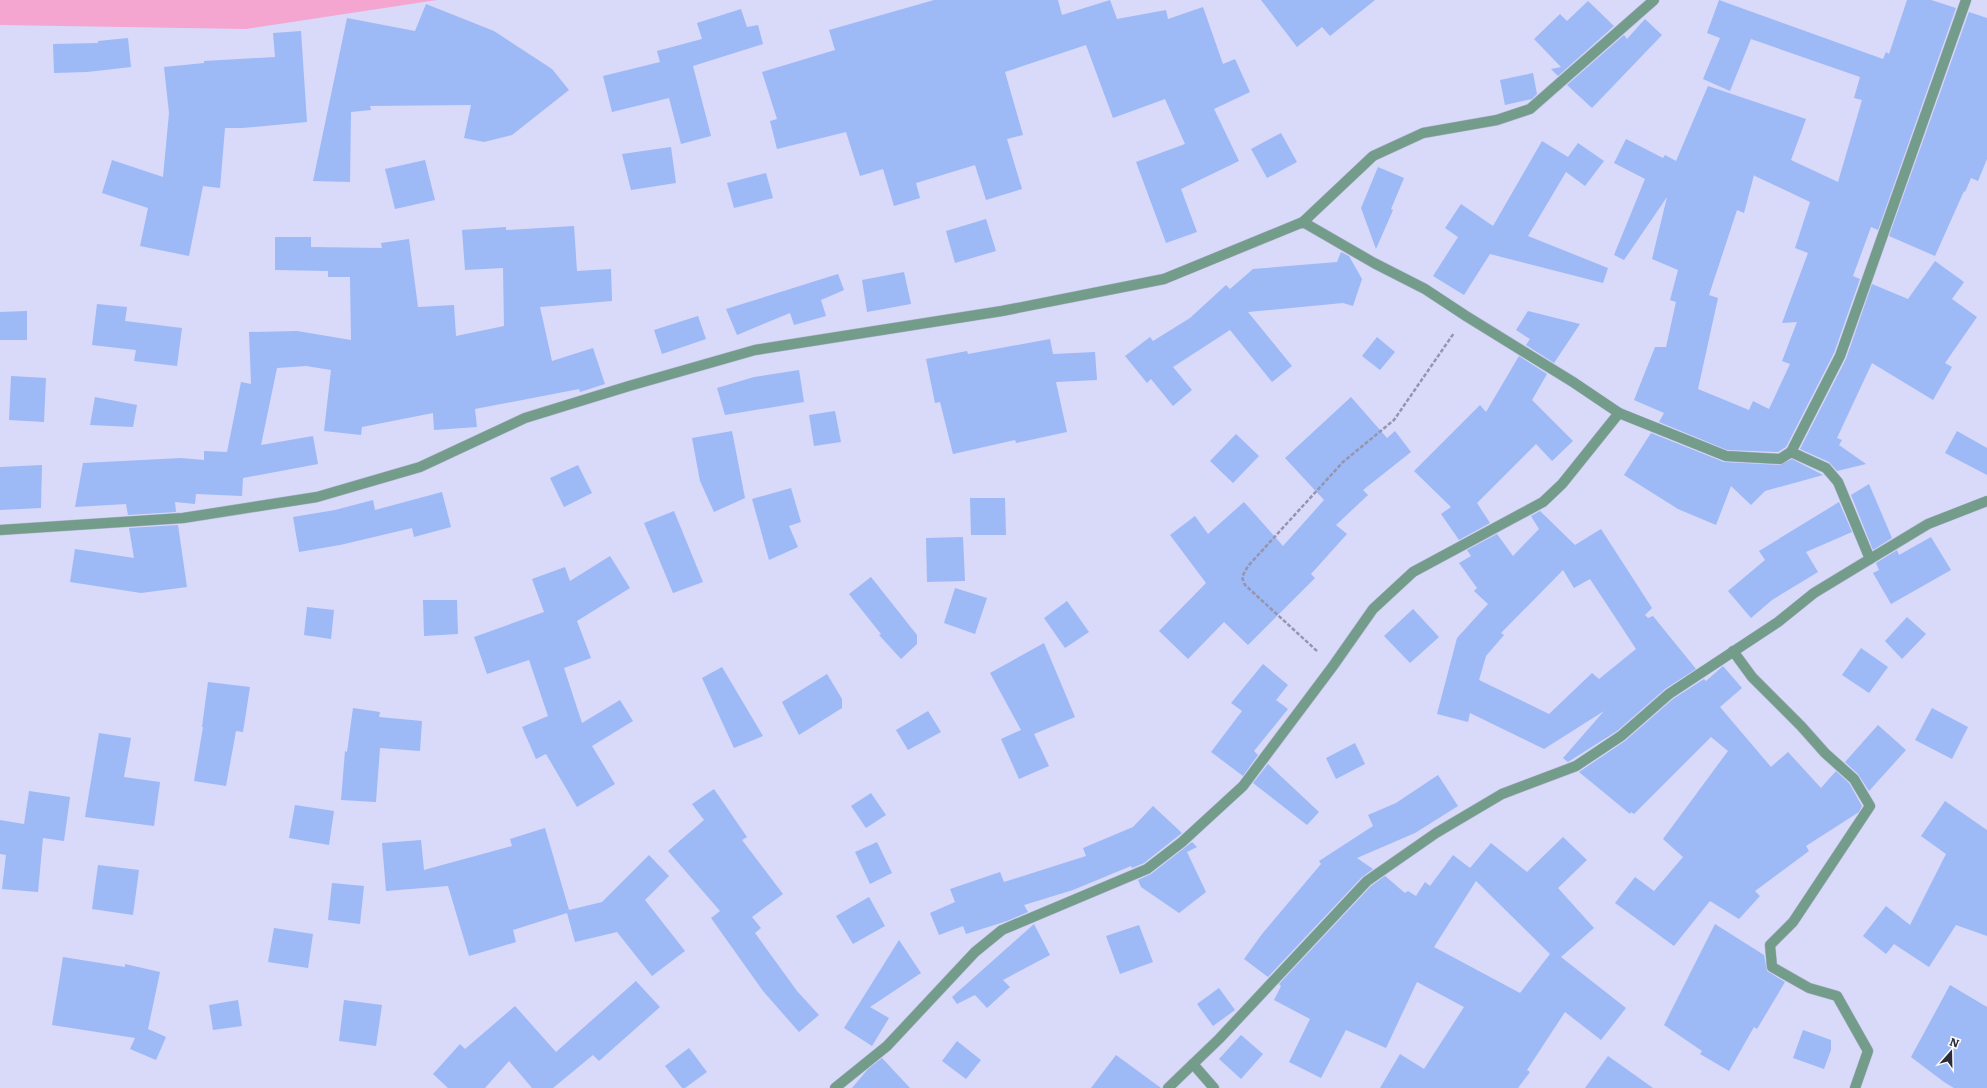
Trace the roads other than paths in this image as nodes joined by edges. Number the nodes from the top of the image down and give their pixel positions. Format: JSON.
{"nodes":[{"id":1,"x":1654,"y":0,"type":"edge"},
{"id":2,"x":1966,"y":0,"type":"edge"},
{"id":3,"x":1304,"y":222,"type":"junction"},
{"id":4,"x":1619,"y":413,"type":"junction"},
{"id":5,"x":1791,"y":452,"type":"junction"},
{"id":6,"x":1987,"y":501,"type":"edge"},
{"id":7,"x":0,"y":530,"type":"edge"},
{"id":8,"x":1870,"y":559,"type":"junction"},
{"id":9,"x":1733,"y":652,"type":"junction"},
{"id":10,"x":1193,"y":1064,"type":"junction"},
{"id":11,"x":835,"y":1088,"type":"edge"},
{"id":12,"x":1168,"y":1088,"type":"edge"},
{"id":13,"x":1214,"y":1088,"type":"edge"},
{"id":14,"x":1855,"y":1088,"type":"edge"}],
"edges":[{"from":1,"to":3,"type":"street"},
{"from":2,"to":5,"type":"street"},
{"from":3,"to":4,"type":"street"},
{"from":3,"to":7,"type":"street"},
{"from":4,"to":5,"type":"street"},
{"from":4,"to":11,"type":"street"},
{"from":5,"to":8,"type":"street"},
{"from":6,"to":8,"type":"street"},
{"from":8,"to":9,"type":"street"},
{"from":9,"to":10,"type":"street"},
{"from":9,"to":14,"type":"street"},
{"from":10,"to":12,"type":"street"},
{"from":10,"to":13,"type":"street"}]}
